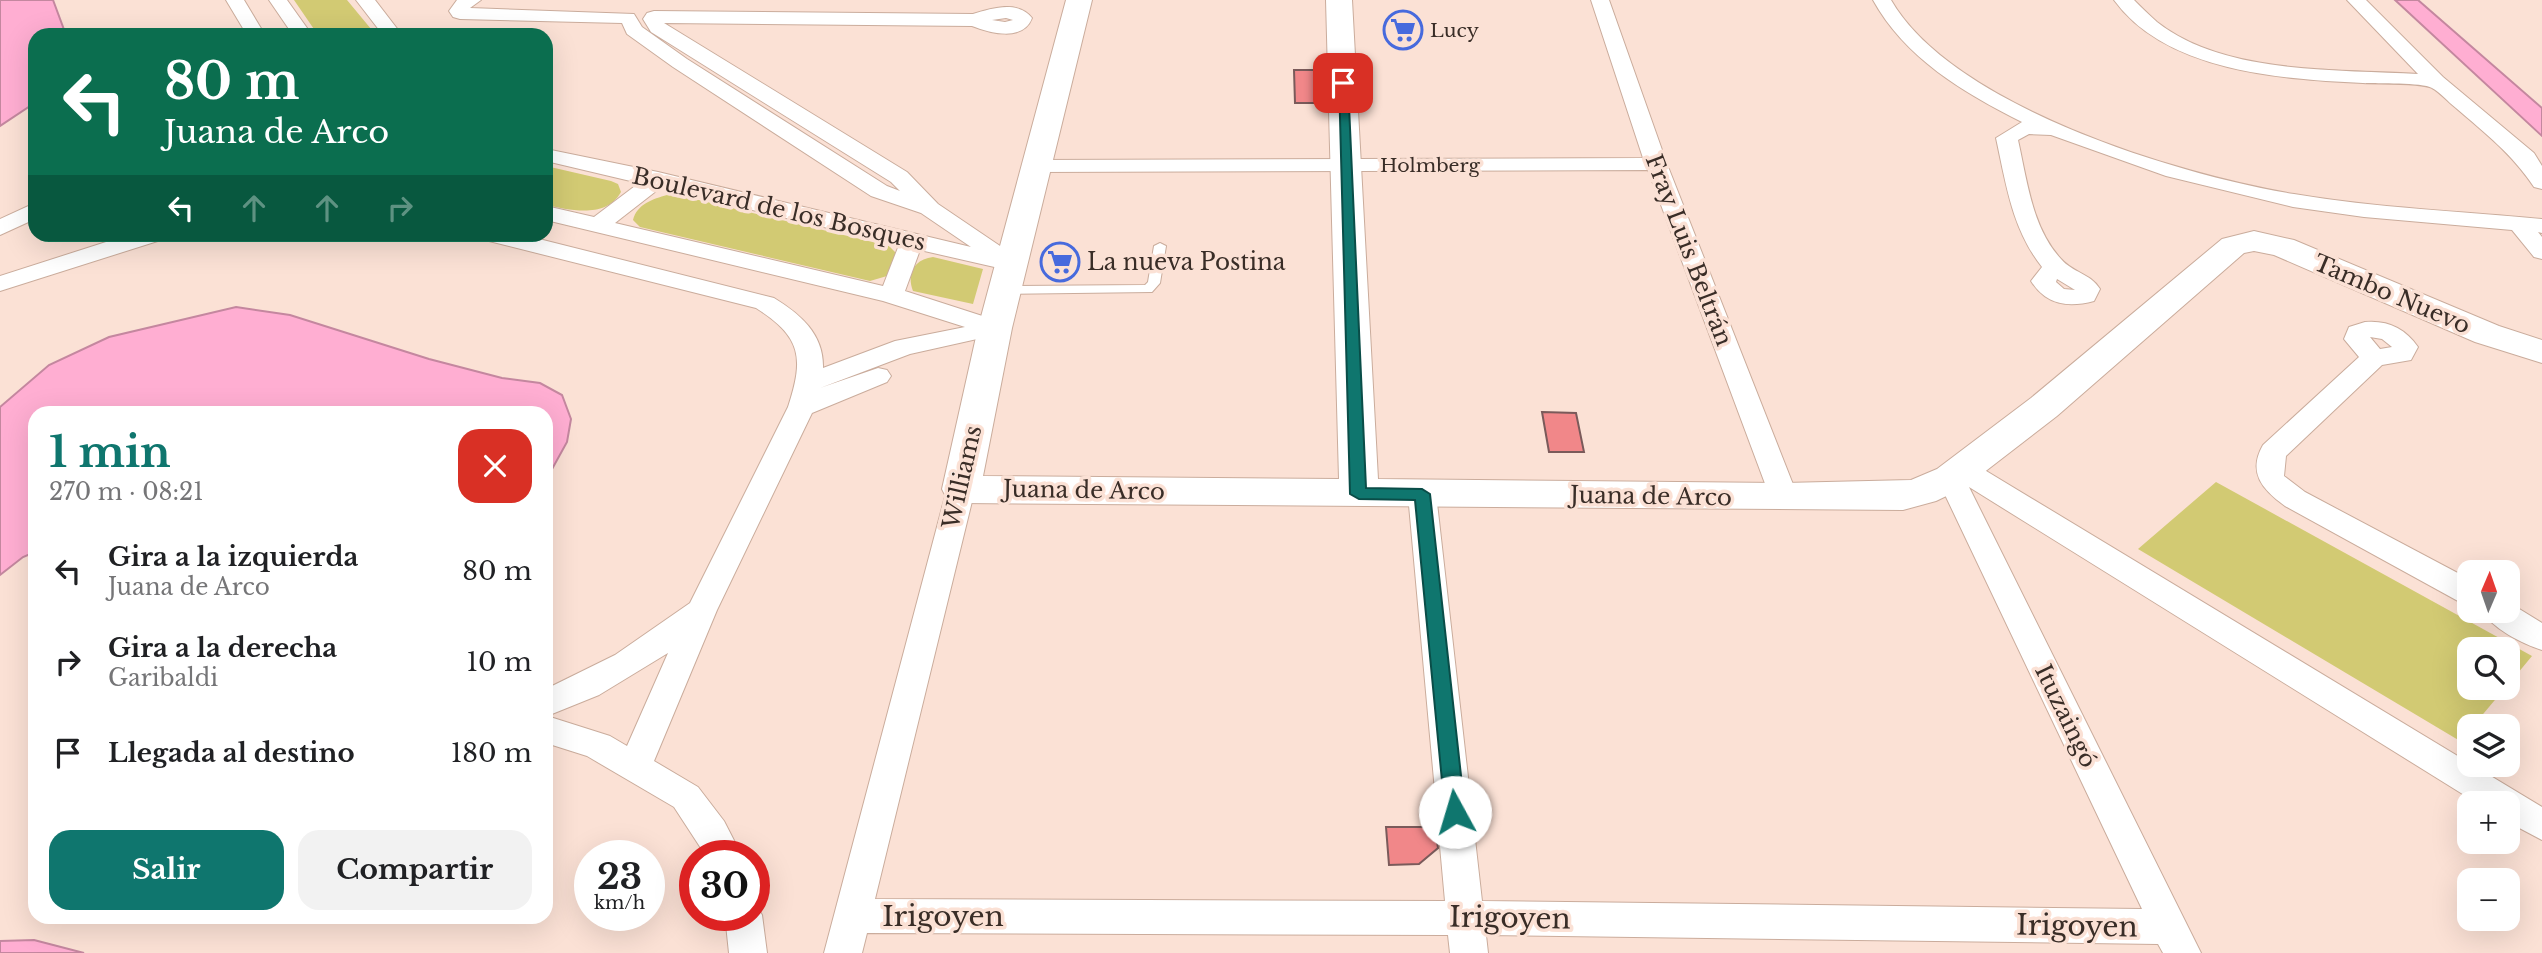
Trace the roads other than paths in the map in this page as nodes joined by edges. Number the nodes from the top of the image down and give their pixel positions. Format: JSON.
{"nodes":[{"id":1,"x":234,"y":0,"type":"edge"},
{"id":2,"x":278,"y":0,"type":"edge"},
{"id":3,"x":365,"y":0,"type":"edge"},
{"id":4,"x":472,"y":0,"type":"edge"},
{"id":5,"x":1079,"y":0,"type":"edge"},
{"id":6,"x":1339,"y":0,"type":"edge"},
{"id":7,"x":1600,"y":0,"type":"edge"},
{"id":8,"x":1882,"y":0,"type":"edge"},
{"id":9,"x":2123,"y":0,"type":"edge"},
{"id":10,"x":2356,"y":0,"type":"edge"},
{"id":11,"x":497,"y":6,"type":"edge"},
{"id":12,"x":644,"y":13,"type":"edge"},
{"id":13,"x":975,"y":20,"type":"dead end"},
{"id":14,"x":252,"y":28,"type":"edge"},
{"id":15,"x":298,"y":28,"type":"edge"},
{"id":16,"x":388,"y":28,"type":"edge"},
{"id":17,"x":1955,"y":75,"type":"junction"},
{"id":18,"x":2436,"y":81,"type":"junction"},
{"id":19,"x":2056,"y":130,"type":"junction"},
{"id":20,"x":2007,"y":138,"type":"junction"},
{"id":21,"x":553,"y":156,"type":"edge"},
{"id":22,"x":1656,"y":164,"type":"junction"},
{"id":23,"x":1346,"y":165,"type":"junction"},
{"id":24,"x":1036,"y":166,"type":"junction"},
{"id":25,"x":658,"y":179,"type":"junction"},
{"id":26,"x":2542,"y":182,"type":"edge"},
{"id":27,"x":28,"y":214,"type":"edge"},
{"id":28,"x":553,"y":215,"type":"edge"},
{"id":29,"x":2518,"y":223,"type":"junction"},
{"id":30,"x":598,"y":225,"type":"junction"},
{"id":31,"x":2542,"y":226,"type":"edge"},
{"id":32,"x":0,"y":228,"type":"edge"},
{"id":33,"x":28,"y":234,"type":"edge"},
{"id":34,"x":0,"y":240,"type":"edge"},
{"id":35,"x":912,"y":241,"type":"junction"},
{"id":36,"x":2254,"y":241,"type":"joint"},
{"id":37,"x":69,"y":242,"type":"edge"},
{"id":38,"x":131,"y":242,"type":"edge"},
{"id":39,"x":521,"y":242,"type":"edge"},
{"id":40,"x":1160,"y":246,"type":"dead end"},
{"id":41,"x":2542,"y":252,"type":"edge"},
{"id":42,"x":0,"y":264,"type":"edge"},
{"id":43,"x":2053,"y":267,"type":"dead end"},
{"id":44,"x":1009,"y":277,"type":"junction"},
{"id":45,"x":0,"y":284,"type":"edge"},
{"id":46,"x":891,"y":295,"type":"junction"},
{"id":47,"x":995,"y":328,"type":"junction"},
{"id":48,"x":2536,"y":350,"type":"edge"},
{"id":49,"x":2374,"y":358,"type":"dead end"},
{"id":50,"x":806,"y":395,"type":"junction"},
{"id":51,"x":1957,"y":474,"type":"junction"},
{"id":52,"x":961,"y":488,"type":"junction"},
{"id":53,"x":1359,"y":494,"type":"junction"},
{"id":54,"x":1422,"y":494,"type":"junction"},
{"id":55,"x":1784,"y":497,"type":"junction"},
{"id":56,"x":2457,"y":587,"type":"edge"},
{"id":57,"x":702,"y":610,"type":"junction"},
{"id":58,"x":2518,"y":623,"type":"edge"},
{"id":59,"x":2542,"y":638,"type":"edge"},
{"id":60,"x":553,"y":700,"type":"edge"},
{"id":61,"x":553,"y":731,"type":"edge"},
{"id":62,"x":635,"y":767,"type":"junction"},
{"id":63,"x":2485,"y":791,"type":"edge"},
{"id":64,"x":2520,"y":812,"type":"edge"},
{"id":65,"x":2542,"y":825,"type":"edge"},
{"id":66,"x":716,"y":840,"type":"edge"},
{"id":67,"x":852,"y":916,"type":"junction"},
{"id":68,"x":745,"y":931,"type":"edge"},
{"id":69,"x":1468,"y":935,"type":"edge"},
{"id":70,"x":2175,"y":940,"type":"edge"},
{"id":71,"x":748,"y":953,"type":"edge"},
{"id":72,"x":843,"y":953,"type":"edge"}],
"edges":[{"from":1,"to":14,"type":"street"},
{"from":2,"to":15,"type":"street"},
{"from":3,"to":16,"type":"street"},
{"from":4,"to":11,"type":"street"},
{"from":5,"to":24,"type":"street","name":"Williams"},
{"from":6,"to":23,"type":"street"},
{"from":7,"to":22,"type":"street","name":"Fray Luis Beltrán"},
{"from":8,"to":17,"type":"street"},
{"from":9,"to":18,"type":"street"},
{"from":10,"to":18,"type":"street"},
{"from":11,"to":12,"type":"street"},
{"from":12,"to":13,"type":"street"},
{"from":12,"to":44,"type":"street"},
{"from":17,"to":19,"type":"street"},
{"from":17,"to":20,"type":"street"},
{"from":18,"to":26,"type":"street"},
{"from":19,"to":20,"type":"street"},
{"from":19,"to":29,"type":"street"},
{"from":20,"to":43,"type":"street"},
{"from":21,"to":25,"type":"street","name":"Boulevard de los Bosques"},
{"from":22,"to":23,"type":"street","name":"Holmberg"},
{"from":22,"to":55,"type":"street","name":"Fray Luis Beltrán"},
{"from":23,"to":24,"type":"street","name":"Holmberg"},
{"from":23,"to":53,"type":"street"},
{"from":24,"to":44,"type":"street","name":"Williams"},
{"from":25,"to":30,"type":"street"},
{"from":25,"to":35,"type":"street","name":"Boulevard de los Bosques"},
{"from":27,"to":32,"type":"street"},
{"from":28,"to":30,"type":"street"},
{"from":29,"to":31,"type":"street"},
{"from":29,"to":41,"type":"street"},
{"from":30,"to":46,"type":"street"},
{"from":33,"to":34,"type":"street"},
{"from":35,"to":44,"type":"street","name":"Boulevard de los Bosques"},
{"from":35,"to":46,"type":"street"},
{"from":36,"to":48,"type":"street","name":"Tambo Nuevo"},
{"from":36,"to":51,"type":"street","name":"Juana de Arco"},
{"from":37,"to":42,"type":"street"},
{"from":38,"to":45,"type":"street"},
{"from":39,"to":50,"type":"street"},
{"from":40,"to":44,"type":"lane"},
{"from":44,"to":47,"type":"street","name":"Williams"},
{"from":46,"to":47,"type":"street"},
{"from":47,"to":50,"type":"street"},
{"from":47,"to":52,"type":"street","name":"Williams"},
{"from":49,"to":56,"type":"street"},
{"from":50,"to":57,"type":"street"},
{"from":51,"to":55,"type":"street","name":"Juana de Arco"},
{"from":51,"to":63,"type":"street"},
{"from":51,"to":70,"type":"street","name":"Ituzaingó"},
{"from":52,"to":53,"type":"street","name":"Juana de Arco"},
{"from":52,"to":67,"type":"street","name":"Williams"},
{"from":53,"to":54,"type":"street","name":"Juana de Arco"},
{"from":54,"to":55,"type":"street","name":"Juana de Arco"},
{"from":54,"to":69,"type":"street"},
{"from":57,"to":60,"type":"street"},
{"from":57,"to":62,"type":"street"},
{"from":58,"to":59,"type":"street"},
{"from":61,"to":62,"type":"street"},
{"from":62,"to":66,"type":"street"},
{"from":64,"to":65,"type":"street"},
{"from":67,"to":69,"type":"street","name":"Irigoyen"},
{"from":67,"to":72,"type":"street","name":"Williams"},
{"from":68,"to":71,"type":"street"},
{"from":69,"to":70,"type":"street","name":"Irigoyen"}]}
